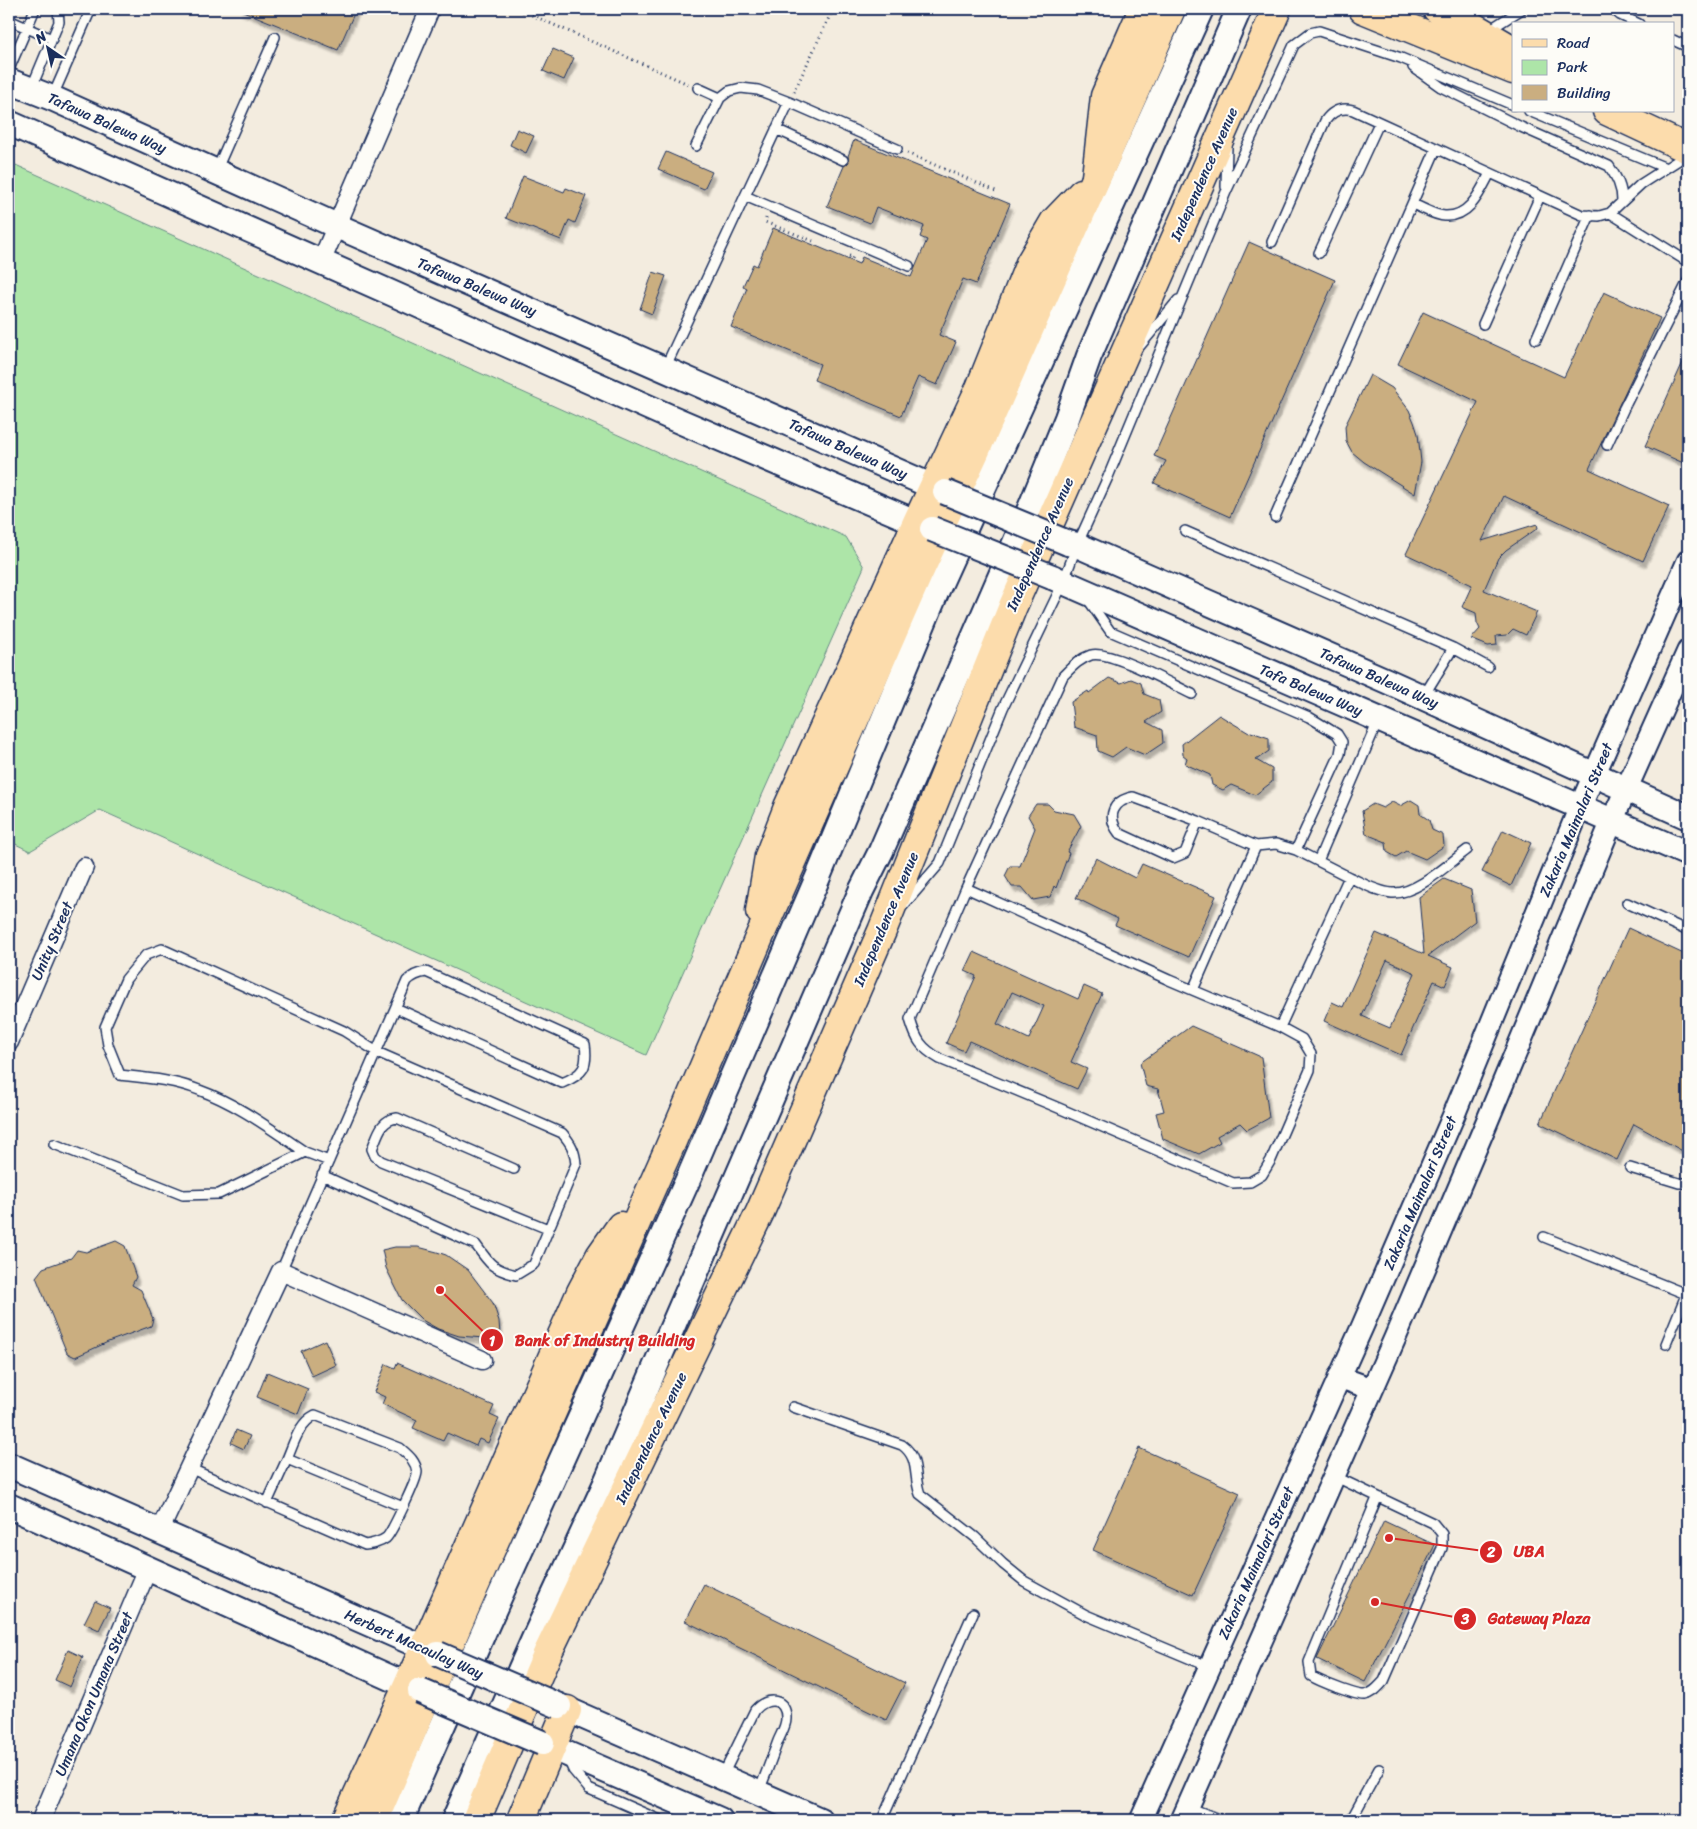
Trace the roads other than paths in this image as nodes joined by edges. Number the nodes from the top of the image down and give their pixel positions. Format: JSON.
{"nodes":[{"id":1,"x":35,"y":9,"type":"edge"},
{"id":2,"x":58,"y":9,"type":"edge"},
{"id":3,"x":91,"y":9,"type":"edge"},
{"id":4,"x":430,"y":9,"type":"edge"},
{"id":5,"x":1143,"y":9,"type":"edge"},
{"id":6,"x":1171,"y":9,"type":"edge"},
{"id":7,"x":1201,"y":9,"type":"edge"},
{"id":8,"x":1239,"y":9,"type":"edge"},
{"id":9,"x":1277,"y":9,"type":"edge"},
{"id":10,"x":1363,"y":9,"type":"edge"},
{"id":11,"x":1437,"y":9,"type":"edge"},
{"id":12,"x":1522,"y":9,"type":"edge"},
{"id":13,"x":1613,"y":9,"type":"edge"},
{"id":14,"x":9,"y":20,"type":"edge"},
{"id":15,"x":1635,"y":22,"type":"edge"},
{"id":16,"x":27,"y":28,"type":"junction"},
{"id":17,"x":1484,"y":33,"type":"junction"},
{"id":18,"x":276,"y":36,"type":"dead end"},
{"id":19,"x":52,"y":39,"type":"junction"},
{"id":20,"x":1674,"y":40,"type":"edge"},
{"id":21,"x":1688,"y":47,"type":"edge"},
{"id":22,"x":1512,"y":49,"type":"edge"},
{"id":23,"x":1401,"y":58,"type":"junction"},
{"id":24,"x":9,"y":69,"type":"edge"},
{"id":25,"x":1512,"y":70,"type":"edge"},
{"id":26,"x":9,"y":80,"type":"edge"},
{"id":27,"x":698,"y":88,"type":"road end"},
{"id":28,"x":42,"y":94,"type":"junction"},
{"id":29,"x":720,"y":98,"type":"junction"},
{"id":30,"x":789,"y":102,"type":"junction"},
{"id":31,"x":1512,"y":105,"type":"edge"},
{"id":32,"x":1531,"y":112,"type":"edge"},
{"id":33,"x":1609,"y":112,"type":"edge"},
{"id":34,"x":1228,"y":120,"type":"junction"},
{"id":35,"x":9,"y":123,"type":"edge"},
{"id":36,"x":1379,"y":123,"type":"junction"},
{"id":37,"x":776,"y":129,"type":"junction"},
{"id":38,"x":696,"y":146,"type":"dead end"},
{"id":39,"x":897,"y":149,"type":"road end"},
{"id":40,"x":1436,"y":149,"type":"junction"},
{"id":41,"x":1688,"y":149,"type":"edge"},
{"id":42,"x":1688,"y":154,"type":"edge"},
{"id":43,"x":843,"y":160,"type":"dead end"},
{"id":44,"x":1666,"y":168,"type":"junction"},
{"id":45,"x":216,"y":171,"type":"junction"},
{"id":46,"x":1490,"y":173,"type":"junction"},
{"id":47,"x":1096,"y":177,"type":"junction"},
{"id":48,"x":1226,"y":192,"type":"junction"},
{"id":49,"x":745,"y":196,"type":"junction"},
{"id":50,"x":1540,"y":196,"type":"junction"},
{"id":51,"x":1622,"y":201,"type":"junction"},
{"id":52,"x":1412,"y":204,"type":"junction"},
{"id":53,"x":1610,"y":213,"type":"junction"},
{"id":54,"x":1590,"y":215,"type":"junction"},
{"id":55,"x":336,"y":226,"type":"junction"},
{"id":56,"x":1272,"y":242,"type":"dead end"},
{"id":57,"x":1319,"y":253,"type":"dead end"},
{"id":58,"x":321,"y":262,"type":"junction"},
{"id":59,"x":1688,"y":262,"type":"edge"},
{"id":60,"x":909,"y":266,"type":"dead end"},
{"id":61,"x":1688,"y":281,"type":"edge"},
{"id":62,"x":1185,"y":293,"type":"junction"},
{"id":63,"x":1483,"y":324,"type":"dead end"},
{"id":64,"x":1536,"y":339,"type":"dead end"},
{"id":65,"x":665,"y":369,"type":"junction"},
{"id":66,"x":1115,"y":374,"type":"junction"},
{"id":67,"x":1607,"y":445,"type":"dead end"},
{"id":68,"x":939,"y":490,"type":"junction"},
{"id":69,"x":1275,"y":517,"type":"dead end"},
{"id":70,"x":925,"y":526,"type":"junction"},
{"id":71,"x":1186,"y":531,"type":"dead end"},
{"id":72,"x":1073,"y":544,"type":"junction"},
{"id":73,"x":1688,"y":561,"type":"edge"},
{"id":74,"x":1066,"y":584,"type":"junction"},
{"id":75,"x":1452,"y":648,"type":"junction"},
{"id":76,"x":1688,"y":651,"type":"edge"},
{"id":77,"x":1488,"y":667,"type":"dead end"},
{"id":78,"x":1192,"y":694,"type":"dead end"},
{"id":79,"x":1423,"y":697,"type":"junction"},
{"id":80,"x":1378,"y":719,"type":"junction"},
{"id":81,"x":1595,"y":775,"type":"junction"},
{"id":82,"x":1626,"y":789,"type":"junction"},
{"id":83,"x":1580,"y":807,"type":"junction"},
{"id":84,"x":1688,"y":816,"type":"edge"},
{"id":85,"x":1612,"y":820,"type":"junction"},
{"id":86,"x":1198,"y":821,"type":"junction"},
{"id":87,"x":1256,"y":846,"type":"junction"},
{"id":88,"x":1296,"y":850,"type":"junction"},
{"id":89,"x":1467,"y":850,"type":"dead end"},
{"id":90,"x":1688,"y":854,"type":"edge"},
{"id":91,"x":1318,"y":861,"type":"junction"},
{"id":92,"x":779,"y":862,"type":"junction"},
{"id":93,"x":84,"y":867,"type":"dead end"},
{"id":94,"x":1349,"y":877,"type":"junction"},
{"id":95,"x":966,"y":888,"type":"junction"},
{"id":96,"x":1627,"y":903,"type":"dead end"},
{"id":97,"x":882,"y":931,"type":"junction"},
{"id":98,"x":1688,"y":931,"type":"edge"},
{"id":99,"x":1193,"y":990,"type":"junction"},
{"id":100,"x":396,"y":1008,"type":"junction"},
{"id":101,"x":1280,"y":1027,"type":"junction"},
{"id":102,"x":9,"y":1042,"type":"edge"},
{"id":103,"x":377,"y":1052,"type":"junction"},
{"id":104,"x":54,"y":1144,"type":"dead end"},
{"id":105,"x":305,"y":1152,"type":"junction"},
{"id":106,"x":329,"y":1160,"type":"junction"},
{"id":107,"x":1630,"y":1168,"type":"dead end"},
{"id":108,"x":514,"y":1169,"type":"dead end"},
{"id":109,"x":322,"y":1176,"type":"junction"},
{"id":110,"x":656,"y":1178,"type":"junction"},
{"id":111,"x":1688,"y":1183,"type":"edge"},
{"id":112,"x":548,"y":1229,"type":"junction"},
{"id":113,"x":1544,"y":1237,"type":"dead end"},
{"id":114,"x":281,"y":1271,"type":"junction"},
{"id":115,"x":1687,"y":1292,"type":"edge"},
{"id":116,"x":1666,"y":1344,"type":"dead end"},
{"id":117,"x":482,"y":1360,"type":"dead end"},
{"id":118,"x":1339,"y":1377,"type":"junction"},
{"id":119,"x":1372,"y":1389,"type":"junction"},
{"id":120,"x":793,"y":1406,"type":"dead end"},
{"id":121,"x":287,"y":1459,"type":"junction"},
{"id":122,"x":9,"y":1465,"type":"edge"},
{"id":123,"x":189,"y":1468,"type":"junction"},
{"id":124,"x":1334,"y":1476,"type":"junction"},
{"id":125,"x":1377,"y":1498,"type":"junction"},
{"id":126,"x":267,"y":1502,"type":"junction"},
{"id":127,"x":9,"y":1506,"type":"edge"},
{"id":128,"x":403,"y":1507,"type":"junction"},
{"id":129,"x":159,"y":1532,"type":"junction"},
{"id":130,"x":148,"y":1568,"type":"junction"},
{"id":131,"x":973,"y":1613,"type":"dead end"},
{"id":132,"x":431,"y":1651,"type":"junction"},
{"id":133,"x":1210,"y":1668,"type":"junction"},
{"id":134,"x":414,"y":1688,"type":"junction"},
{"id":135,"x":563,"y":1708,"type":"junction"},
{"id":136,"x":553,"y":1748,"type":"junction"},
{"id":137,"x":1379,"y":1768,"type":"dead end"},
{"id":138,"x":722,"y":1778,"type":"junction"},
{"id":139,"x":758,"y":1794,"type":"junction"},
{"id":140,"x":1185,"y":1814,"type":"edge"},
{"id":141,"x":41,"y":1820,"type":"edge"},
{"id":142,"x":346,"y":1820,"type":"edge"},
{"id":143,"x":374,"y":1820,"type":"edge"},
{"id":144,"x":401,"y":1820,"type":"edge"},
{"id":145,"x":454,"y":1820,"type":"edge"},
{"id":146,"x":476,"y":1820,"type":"edge"},
{"id":147,"x":521,"y":1820,"type":"edge"},
{"id":148,"x":660,"y":1820,"type":"edge"},
{"id":149,"x":720,"y":1820,"type":"edge"},
{"id":150,"x":820,"y":1820,"type":"edge"},
{"id":151,"x":882,"y":1820,"type":"edge"},
{"id":152,"x":1141,"y":1820,"type":"edge"},
{"id":153,"x":1221,"y":1820,"type":"edge"},
{"id":154,"x":1351,"y":1820,"type":"edge"}],
"edges":[{"from":1,"to":16,"type":"lane"},
{"from":2,"to":19,"type":"lane"},
{"from":3,"to":28,"type":"lane"},
{"from":4,"to":55,"type":"street"},
{"from":5,"to":47,"type":"main road"},
{"from":6,"to":47,"type":"main road"},
{"from":7,"to":144,"type":"main road"},
{"from":8,"to":145,"type":"main road","name":"Independence Avenue"},
{"from":9,"to":34,"type":"main road","name":"Independence Avenue"},
{"from":10,"to":25,"type":"main road"},
{"from":11,"to":17,"type":"main road"},
{"from":12,"to":17,"type":"lane"},
{"from":13,"to":15,"type":"lane"},
{"from":14,"to":16,"type":"lane"},
{"from":16,"to":19,"type":"lane"},
{"from":16,"to":24,"type":"lane"},
{"from":17,"to":22,"type":"main road"},
{"from":18,"to":45,"type":"lane"},
{"from":19,"to":28,"type":"lane"},
{"from":20,"to":21,"type":"lane"},
{"from":23,"to":31,"type":"lane"},
{"from":23,"to":48,"type":"lane"},
{"from":23,"to":51,"type":"lane"},
{"from":26,"to":28,"type":"main road","name":"Tafawa Balewa Way"},
{"from":27,"to":29,"type":"lane"},
{"from":28,"to":45,"type":"main road","name":"Tafawa Balewa Way"},
{"from":29,"to":30,"type":"lane"},
{"from":29,"to":38,"type":"lane"},
{"from":30,"to":37,"type":"lane"},
{"from":30,"to":39,"type":"lane"},
{"from":32,"to":44,"type":"lane"},
{"from":33,"to":41,"type":"main road"},
{"from":34,"to":48,"type":"lane"},
{"from":34,"to":66,"type":"main road","name":"Independence Avenue"},
{"from":35,"to":58,"type":"main road","name":"Tafa Balewa Way"},
{"from":36,"to":40,"type":"lane"},
{"from":36,"to":56,"type":"lane"},
{"from":36,"to":57,"type":"lane"},
{"from":37,"to":43,"type":"lane"},
{"from":37,"to":49,"type":"lane"},
{"from":40,"to":46,"type":"lane"},
{"from":40,"to":52,"type":"lane"},
{"from":42,"to":44,"type":"lane"},
{"from":44,"to":51,"type":"lane"},
{"from":45,"to":55,"type":"main road","name":"Tafawa Balewa Way"},
{"from":46,"to":50,"type":"lane"},
{"from":46,"to":52,"type":"lane"},
{"from":47,"to":68,"type":"main road"},
{"from":47,"to":92,"type":"main road"},
{"from":48,"to":62,"type":"lane"},
{"from":49,"to":60,"type":"lane"},
{"from":49,"to":65,"type":"lane"},
{"from":50,"to":54,"type":"lane"},
{"from":50,"to":63,"type":"lane"},
{"from":51,"to":53,"type":"lane"},
{"from":52,"to":69,"type":"lane"},
{"from":53,"to":54,"type":"lane"},
{"from":53,"to":59,"type":"lane"},
{"from":54,"to":64,"type":"lane"},
{"from":55,"to":58,"type":"street"},
{"from":55,"to":65,"type":"main road","name":"Tafawa Balewa Way"},
{"from":58,"to":70,"type":"main road","name":"Tafa Balewa Way"},
{"from":61,"to":67,"type":"lane"},
{"from":62,"to":66,"type":"lane"},
{"from":62,"to":72,"type":"lane"},
{"from":65,"to":68,"type":"main road","name":"Tafawa Balewa Way"},
{"from":66,"to":97,"type":"main road","name":"Independence Avenue"},
{"from":68,"to":70,"type":"main road"},
{"from":68,"to":72,"type":"main road","bridge":true},
{"from":70,"to":74,"type":"main road","name":"Tafa Balewa Way","bridge":true},
{"from":70,"to":92,"type":"main road"},
{"from":71,"to":75,"type":"lane"},
{"from":72,"to":74,"type":"lane"},
{"from":72,"to":79,"type":"main road","name":"Tafawa Balewa Way"},
{"from":73,"to":81,"type":"street","name":"Zakaria Maimalari Street"},
{"from":74,"to":80,"type":"main road","name":"Tafa Balewa Way"},
{"from":74,"to":88,"type":"lane"},
{"from":74,"to":97,"type":"lane"},
{"from":75,"to":77,"type":"lane"},
{"from":75,"to":79,"type":"lane"},
{"from":76,"to":82,"type":"street"},
{"from":78,"to":95,"type":"lane"},
{"from":79,"to":81,"type":"main road","name":"Tafawa Balewa Way"},
{"from":80,"to":83,"type":"main road","name":"Tafa Balewa Way"},
{"from":80,"to":91,"type":"lane"},
{"from":81,"to":82,"type":"main road","name":"Tafawa Balewa Way"},
{"from":81,"to":83,"type":"street","name":"Zakaria Maimalari Street"},
{"from":82,"to":84,"type":"main road","name":"Tafawa Balewa Way"},
{"from":82,"to":85,"type":"street"},
{"from":83,"to":85,"type":"main road","name":"Tafa Balewa Way"},
{"from":83,"to":118,"type":"street","name":"Zakaria Maimalari Street"},
{"from":85,"to":90,"type":"main road","name":"Tafa Balewa Way"},
{"from":85,"to":119,"type":"street"},
{"from":86,"to":86,"type":"lane"},
{"from":86,"to":87,"type":"lane"},
{"from":87,"to":88,"type":"lane"},
{"from":87,"to":99,"type":"lane"},
{"from":88,"to":91,"type":"lane"},
{"from":89,"to":94,"type":"lane"},
{"from":91,"to":94,"type":"lane"},
{"from":92,"to":110,"type":"main road"},
{"from":93,"to":102,"type":"street","name":"Unity Street"},
{"from":94,"to":101,"type":"lane"},
{"from":95,"to":99,"type":"lane"},
{"from":95,"to":101,"type":"lane"},
{"from":96,"to":98,"type":"lane"},
{"from":97,"to":146,"type":"main road","name":"Independence Avenue"},
{"from":99,"to":101,"type":"lane"},
{"from":100,"to":100,"type":"lane"},
{"from":100,"to":103,"type":"lane"},
{"from":103,"to":105,"type":"lane"},
{"from":103,"to":106,"type":"lane"},
{"from":103,"to":112,"type":"lane"},
{"from":104,"to":105,"type":"lane"},
{"from":105,"to":106,"type":"lane"},
{"from":106,"to":109,"type":"lane"},
{"from":107,"to":111,"type":"lane"},
{"from":108,"to":112,"type":"lane"},
{"from":109,"to":112,"type":"lane"},
{"from":109,"to":114,"type":"lane"},
{"from":110,"to":132,"type":"main road"},
{"from":110,"to":143,"type":"main road"},
{"from":113,"to":115,"type":"lane"},
{"from":114,"to":117,"type":"street"},
{"from":114,"to":123,"type":"street"},
{"from":115,"to":116,"type":"lane"},
{"from":118,"to":119,"type":"street"},
{"from":118,"to":133,"type":"street","name":"Zakaria Maimalari Street"},
{"from":119,"to":124,"type":"street"},
{"from":120,"to":133,"type":"lane"},
{"from":121,"to":126,"type":"lane"},
{"from":121,"to":128,"type":"lane"},
{"from":121,"to":128,"type":"lane"},
{"from":122,"to":129,"type":"main road","name":"Herbert Macaulay Way"},
{"from":123,"to":126,"type":"lane"},
{"from":123,"to":129,"type":"street"},
{"from":124,"to":125,"type":"lane"},
{"from":124,"to":140,"type":"street"},
{"from":125,"to":125,"type":"lane"},
{"from":126,"to":128,"type":"lane"},
{"from":127,"to":130,"type":"main road"},
{"from":129,"to":132,"type":"main road","name":"Herbert Macaulay Way"},
{"from":130,"to":134,"type":"main road"},
{"from":130,"to":141,"type":"street","name":"Umana Okon Umana Street"},
{"from":131,"to":151,"type":"lane"},
{"from":132,"to":134,"type":"main road"},
{"from":132,"to":135,"type":"main road","name":"Herbert Macaulay Way","bridge":true},
{"from":133,"to":152,"type":"street","name":"Zakaria Maimalari Street"},
{"from":134,"to":136,"type":"main road","bridge":true},
{"from":134,"to":142,"type":"main road"},
{"from":135,"to":136,"type":"main road"},
{"from":135,"to":138,"type":"main road","name":"Herbert Macaulay Way"},
{"from":136,"to":147,"type":"main road"},
{"from":136,"to":148,"type":"lane"},
{"from":136,"to":149,"type":"main road"},
{"from":137,"to":154,"type":"lane"},
{"from":138,"to":139,"type":"main road","name":"Herbert Macaulay Way"},
{"from":138,"to":139,"type":"lane"},
{"from":139,"to":150,"type":"main road","name":"Herbert Macaulay Way"},
{"from":140,"to":153,"type":"lane"}]}
